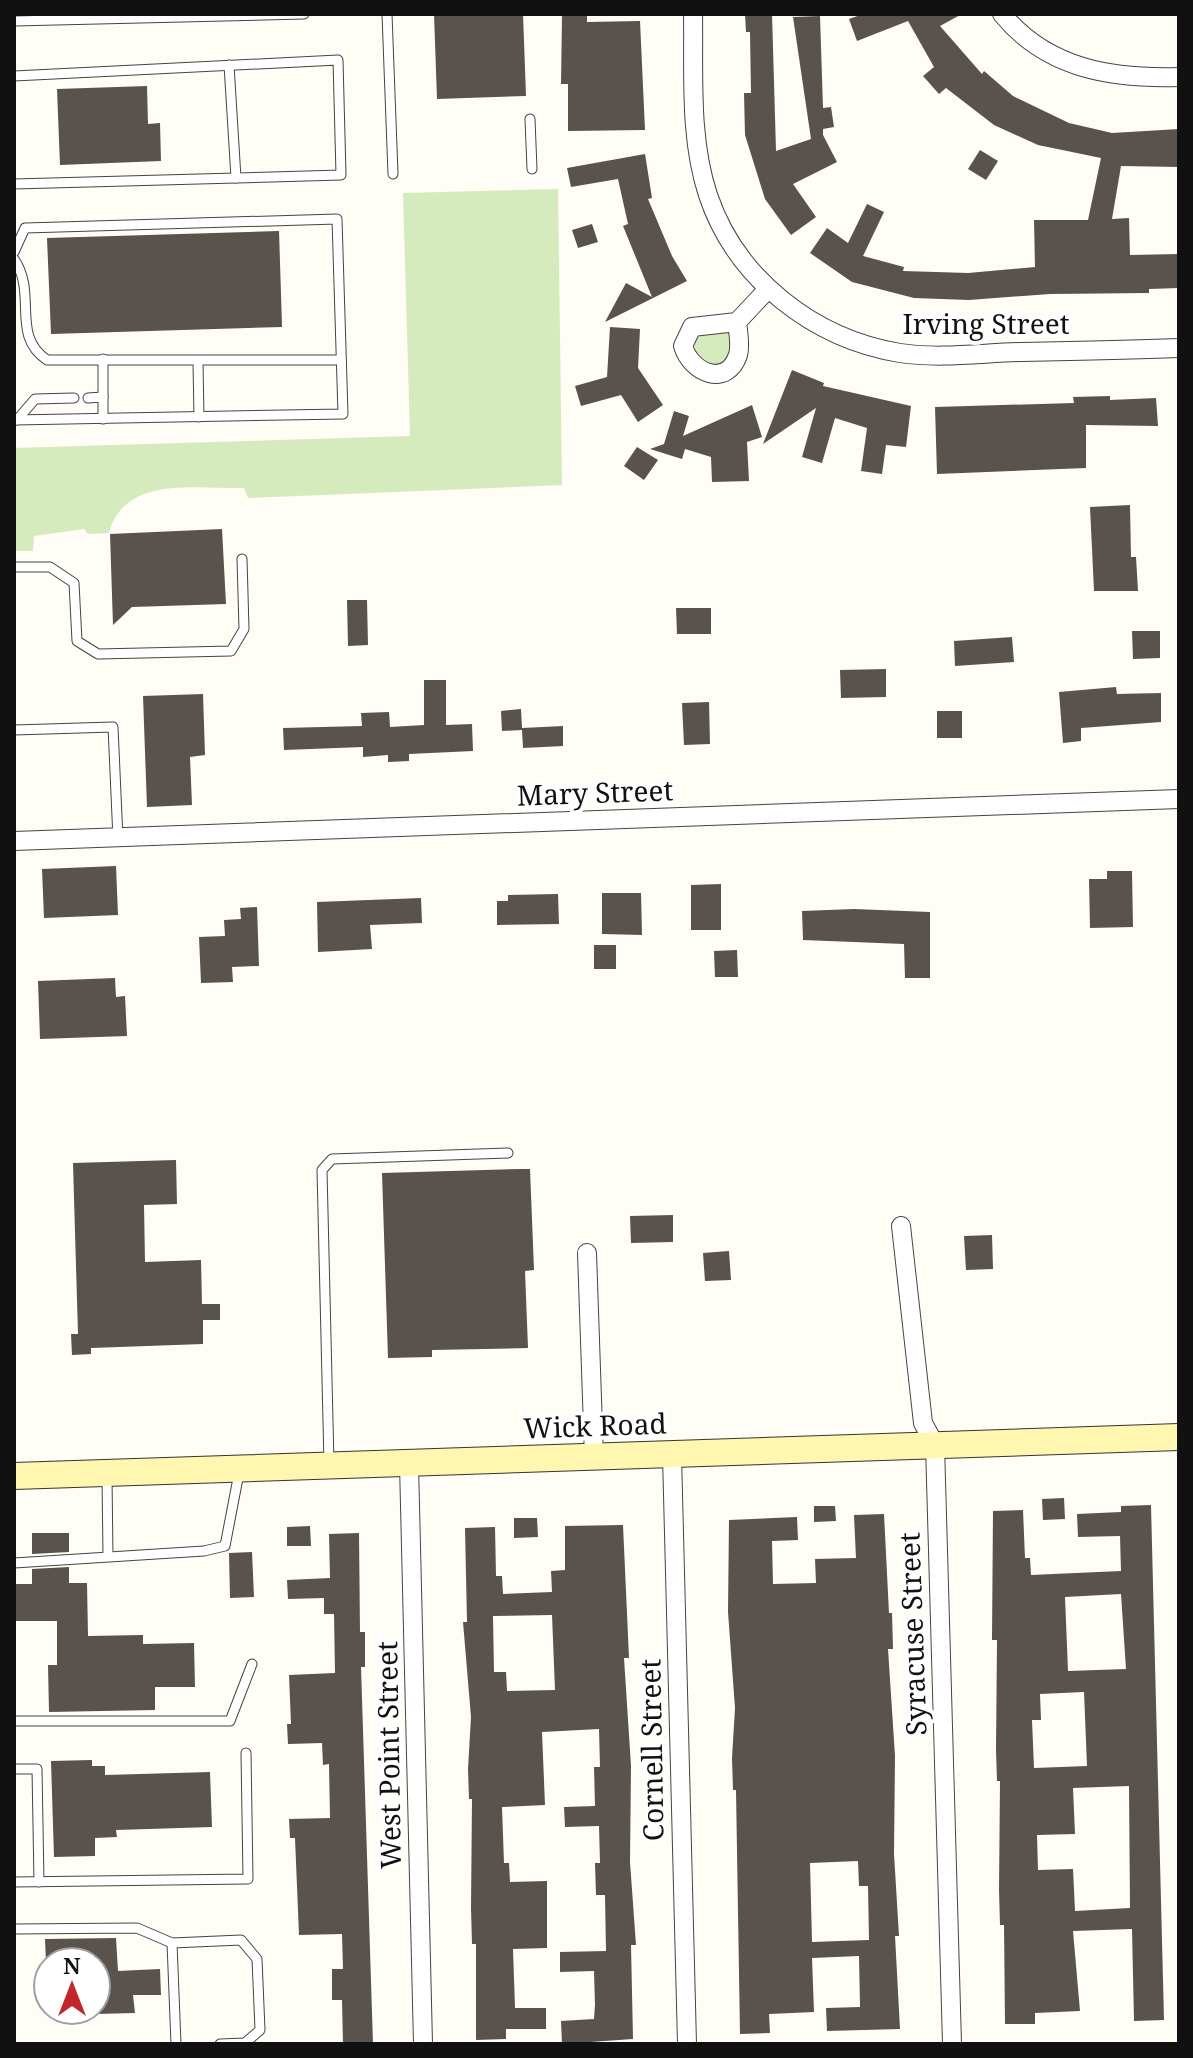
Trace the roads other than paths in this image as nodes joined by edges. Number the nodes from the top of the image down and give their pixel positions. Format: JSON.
{"nodes":[{"id":1,"x":304,"y":14,"type":"edge"},
{"id":2,"x":387,"y":14,"type":"edge"},
{"id":3,"x":693,"y":14,"type":"edge"},
{"id":4,"x":1002,"y":14,"type":"edge"},
{"id":5,"x":208,"y":15,"type":"edge"},
{"id":6,"x":14,"y":21,"type":"edge"},
{"id":7,"x":229,"y":65,"type":"junction"},
{"id":8,"x":14,"y":76,"type":"edge"},
{"id":9,"x":1179,"y":77,"type":"edge"},
{"id":10,"x":530,"y":119,"type":"dead end"},
{"id":11,"x":532,"y":169,"type":"dead end"},
{"id":12,"x":393,"y":174,"type":"dead end"},
{"id":13,"x":236,"y":178,"type":"junction"},
{"id":14,"x":14,"y":184,"type":"edge"},
{"id":15,"x":14,"y":252,"type":"edge"},
{"id":16,"x":14,"y":259,"type":"edge"},
{"id":17,"x":768,"y":289,"type":"junction"},
{"id":18,"x":737,"y":322,"type":"dead end"},
{"id":19,"x":1179,"y":348,"type":"edge"},
{"id":20,"x":103,"y":359,"type":"junction"},
{"id":21,"x":341,"y":360,"type":"junction"},
{"id":22,"x":198,"y":363,"type":"junction"},
{"id":23,"x":103,"y":397,"type":"junction"},
{"id":24,"x":74,"y":398,"type":"dead end"},
{"id":25,"x":88,"y":398,"type":"dead end"},
{"id":26,"x":199,"y":417,"type":"junction"},
{"id":27,"x":103,"y":419,"type":"junction"},
{"id":28,"x":16,"y":420,"type":"edge"},
{"id":29,"x":242,"y":559,"type":"dead end"},
{"id":30,"x":14,"y":567,"type":"edge"},
{"id":31,"x":14,"y":730,"type":"edge"},
{"id":32,"x":1179,"y":799,"type":"edge"},
{"id":33,"x":118,"y":839,"type":"junction"},
{"id":34,"x":14,"y":841,"type":"edge"},
{"id":35,"x":508,"y":1153,"type":"dead end"},
{"id":36,"x":901,"y":1226,"type":"dead end"},
{"id":37,"x":587,"y":1253,"type":"dead end"},
{"id":38,"x":1179,"y":1437,"type":"edge"},
{"id":39,"x":935,"y":1445,"type":"junction"},
{"id":40,"x":672,"y":1455,"type":"junction"},
{"id":41,"x":594,"y":1457,"type":"junction"},
{"id":42,"x":409,"y":1464,"type":"junction"},
{"id":43,"x":329,"y":1466,"type":"junction"},
{"id":44,"x":240,"y":1470,"type":"junction"},
{"id":45,"x":107,"y":1474,"type":"junction"},
{"id":46,"x":14,"y":1476,"type":"edge"},
{"id":47,"x":108,"y":1556,"type":"junction"},
{"id":48,"x":14,"y":1563,"type":"edge"},
{"id":49,"x":252,"y":1664,"type":"dead end"},
{"id":50,"x":14,"y":1721,"type":"edge"},
{"id":51,"x":246,"y":1753,"type":"dead end"},
{"id":52,"x":14,"y":1769,"type":"edge"},
{"id":53,"x":14,"y":1882,"type":"edge"},
{"id":54,"x":39,"y":1882,"type":"junction"},
{"id":55,"x":14,"y":1929,"type":"edge"},
{"id":56,"x":172,"y":1943,"type":"junction"},
{"id":57,"x":176,"y":2044,"type":"edge"},
{"id":58,"x":220,"y":2044,"type":"edge"},
{"id":59,"x":423,"y":2044,"type":"edge"},
{"id":60,"x":687,"y":2044,"type":"edge"},
{"id":61,"x":952,"y":2044,"type":"edge"}],
"edges":[{"from":1,"to":5,"type":"lane"},
{"from":2,"to":12,"type":"lane"},
{"from":3,"to":17,"type":"street","name":"Irving Street"},
{"from":4,"to":9,"type":"street"},
{"from":5,"to":6,"type":"lane"},
{"from":7,"to":8,"type":"lane"},
{"from":7,"to":13,"type":"lane"},
{"from":7,"to":13,"type":"lane"},
{"from":10,"to":11,"type":"lane"},
{"from":13,"to":14,"type":"lane"},
{"from":15,"to":21,"type":"lane"},
{"from":16,"to":20,"type":"lane"},
{"from":17,"to":18,"type":"street"},
{"from":17,"to":19,"type":"street","name":"Irving Street"},
{"from":20,"to":22,"type":"lane"},
{"from":20,"to":23,"type":"lane"},
{"from":21,"to":22,"type":"lane"},
{"from":21,"to":26,"type":"lane"},
{"from":22,"to":26,"type":"lane"},
{"from":23,"to":25,"type":"lane"},
{"from":23,"to":27,"type":"lane"},
{"from":24,"to":28,"type":"lane"},
{"from":26,"to":27,"type":"lane"},
{"from":27,"to":28,"type":"lane"},
{"from":29,"to":30,"type":"lane"},
{"from":31,"to":33,"type":"lane"},
{"from":32,"to":33,"type":"street","name":"Mary Street"},
{"from":33,"to":34,"type":"street","name":"Mary Street"},
{"from":35,"to":43,"type":"lane"},
{"from":36,"to":39,"type":"street","name":"Syracuse Street"},
{"from":37,"to":41,"type":"street"},
{"from":38,"to":39,"type":"street","name":"Wick Road"},
{"from":39,"to":40,"type":"street","name":"Wick Road"},
{"from":39,"to":61,"type":"street","name":"Syracuse Street"},
{"from":40,"to":41,"type":"street","name":"Wick Road"},
{"from":40,"to":60,"type":"street","name":"Cornell Street"},
{"from":41,"to":42,"type":"street","name":"Wick Road"},
{"from":42,"to":43,"type":"street","name":"Wick Road"},
{"from":42,"to":59,"type":"street","name":"West Point Street"},
{"from":43,"to":44,"type":"street","name":"Wick Road"},
{"from":44,"to":45,"type":"street","name":"Wick Road"},
{"from":44,"to":47,"type":"lane"},
{"from":45,"to":46,"type":"street","name":"Wick Road"},
{"from":45,"to":47,"type":"lane"},
{"from":47,"to":48,"type":"lane"},
{"from":49,"to":50,"type":"lane"},
{"from":51,"to":54,"type":"lane"},
{"from":52,"to":54,"type":"lane"},
{"from":53,"to":54,"type":"lane"},
{"from":55,"to":56,"type":"lane"},
{"from":56,"to":57,"type":"lane"},
{"from":56,"to":58,"type":"lane"}]}
